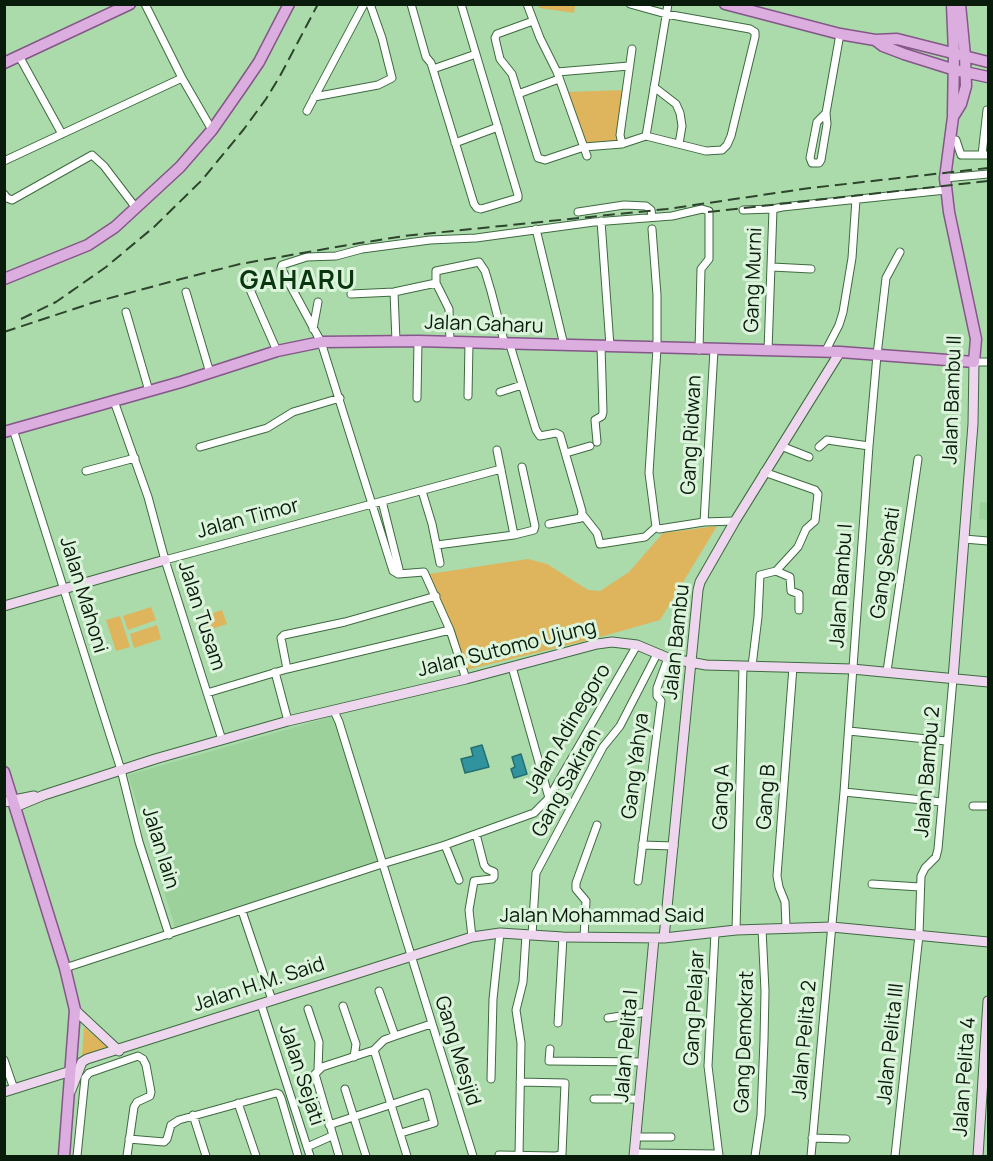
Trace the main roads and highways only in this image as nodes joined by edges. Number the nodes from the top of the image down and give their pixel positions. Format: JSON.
{"nodes":[{"id":1,"x":130,"y":4,"type":"edge"},
{"id":2,"x":289,"y":4,"type":"edge"},
{"id":3,"x":725,"y":4,"type":"edge"},
{"id":4,"x":952,"y":4,"type":"edge"},
{"id":5,"x":960,"y":4,"type":"edge"},
{"id":6,"x":762,"y":9,"type":"edge"},
{"id":7,"x":875,"y":40,"type":"junction"},
{"id":8,"x":960,"y":55,"type":"junction"},
{"id":9,"x":988,"y":62,"type":"edge"},
{"id":10,"x":4,"y":63,"type":"edge"},
{"id":11,"x":960,"y":71,"type":"junction"},
{"id":12,"x":988,"y":79,"type":"edge"},
{"id":13,"x":966,"y":86,"type":"junction"},
{"id":14,"x":953,"y":117,"type":"junction"},
{"id":15,"x":4,"y":279,"type":"edge"},
{"id":16,"x":974,"y":362,"type":"joint"},
{"id":17,"x":9,"y":430,"type":"edge"},
{"id":18,"x":4,"y":772,"type":"edge"},
{"id":19,"x":11,"y":803,"type":"edge"},
{"id":20,"x":64,"y":1156,"type":"edge"}],
"edges":[{"from":1,"to":10,"type":"main road"},
{"from":2,"to":15,"type":"main road"},
{"from":3,"to":6,"type":"main road"},
{"from":4,"to":8,"type":"main road"},
{"from":5,"to":8,"type":"main road"},
{"from":6,"to":7,"type":"main road"},
{"from":7,"to":8,"type":"main road"},
{"from":7,"to":11,"type":"main road"},
{"from":8,"to":9,"type":"main road"},
{"from":8,"to":11,"type":"main road","name":"Jalan Bambu II"},
{"from":11,"to":12,"type":"main road"},
{"from":11,"to":13,"type":"main road","name":"Jalan Bambu II"},
{"from":11,"to":14,"type":"main road","name":"Jalan Bambu II"},
{"from":12,"to":13,"type":"main road"},
{"from":13,"to":14,"type":"main road","name":"Jalan Bambu II"},
{"from":14,"to":16,"type":"main road","name":"Jalan Bambu II"},
{"from":16,"to":17,"type":"main road","name":"Jalan Gaharu"},
{"from":18,"to":19,"type":"main road"},
{"from":19,"to":20,"type":"main road"}]}
